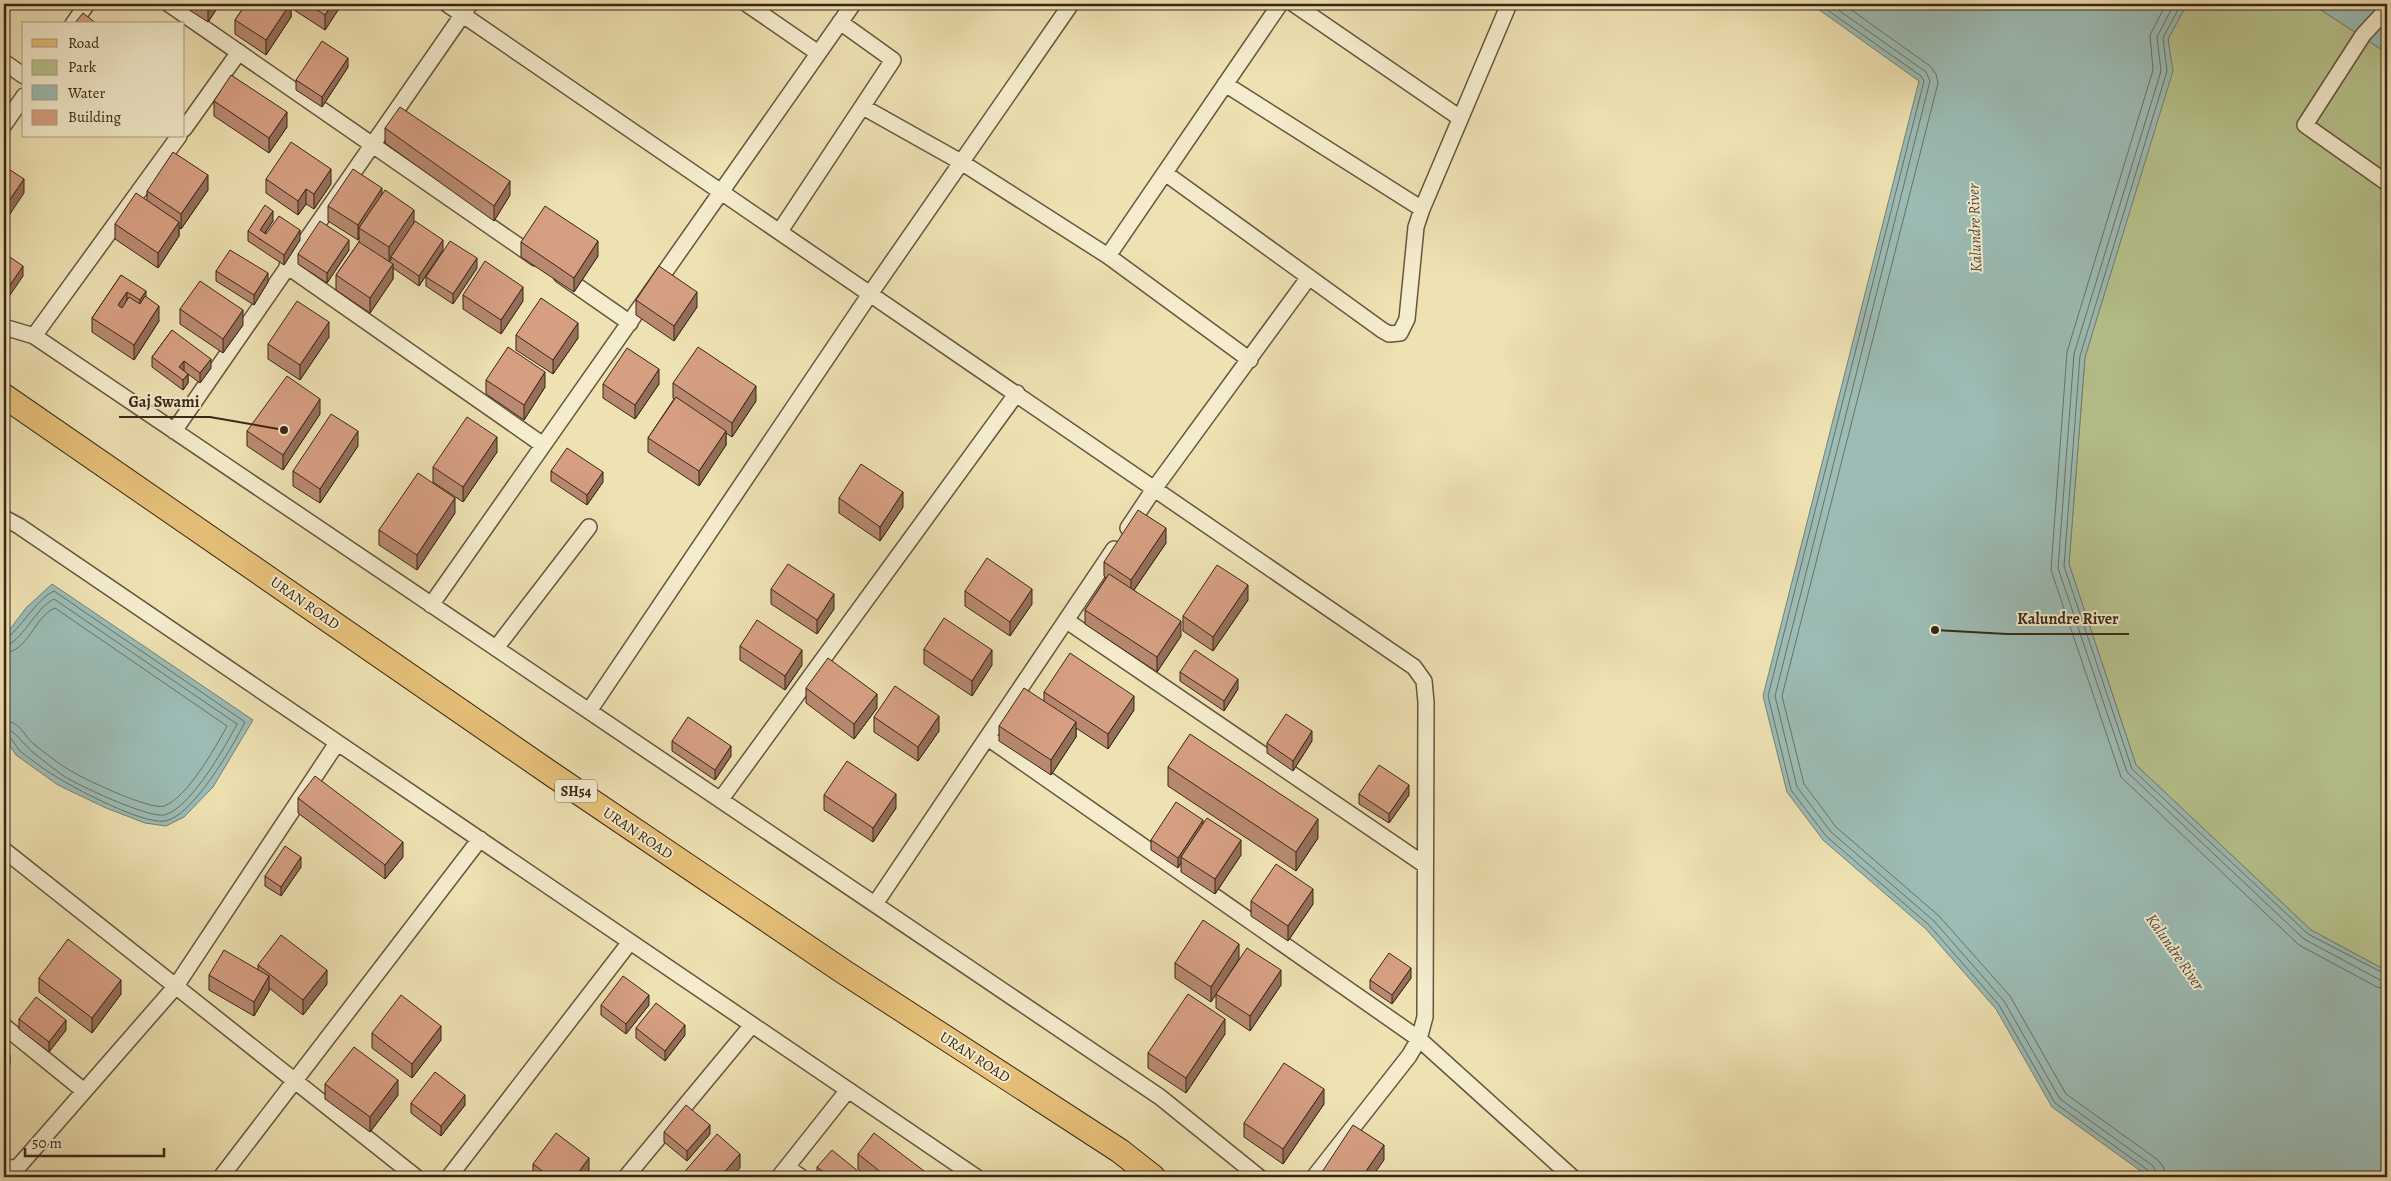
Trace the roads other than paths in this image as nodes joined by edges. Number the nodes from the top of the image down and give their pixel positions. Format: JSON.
{"nodes":[{"id":1,"x":87,"y":4,"type":"edge"},
{"id":2,"x":169,"y":4,"type":"edge"},
{"id":3,"x":448,"y":4,"type":"edge"},
{"id":4,"x":746,"y":4,"type":"edge"},
{"id":5,"x":853,"y":4,"type":"edge"},
{"id":6,"x":1071,"y":4,"type":"edge"},
{"id":7,"x":1280,"y":4,"type":"edge"},
{"id":8,"x":1294,"y":4,"type":"edge"},
{"id":9,"x":1509,"y":4,"type":"edge"},
{"id":10,"x":466,"y":9,"type":"edge"},
{"id":11,"x":2386,"y":10,"type":"edge"},
{"id":12,"x":74,"y":22,"type":"edge"},
{"id":13,"x":840,"y":22,"type":"junction"},
{"id":14,"x":239,"y":52,"type":"junction"},
{"id":15,"x":818,"y":53,"type":"junction"},
{"id":16,"x":4,"y":62,"type":"edge"},
{"id":17,"x":22,"y":75,"type":"edge"},
{"id":18,"x":1225,"y":84,"type":"junction"},
{"id":19,"x":22,"y":99,"type":"edge"},
{"id":20,"x":862,"y":106,"type":"junction"},
{"id":21,"x":1460,"y":118,"type":"junction"},
{"id":22,"x":4,"y":125,"type":"edge"},
{"id":23,"x":185,"y":128,"type":"edge"},
{"id":24,"x":178,"y":138,"type":"edge"},
{"id":25,"x":371,"y":144,"type":"junction"},
{"id":26,"x":961,"y":162,"type":"junction"},
{"id":27,"x":1165,"y":173,"type":"junction"},
{"id":28,"x":2387,"y":183,"type":"edge"},
{"id":29,"x":721,"y":190,"type":"junction"},
{"id":30,"x":1422,"y":209,"type":"junction"},
{"id":31,"x":780,"y":231,"type":"junction"},
{"id":32,"x":1108,"y":256,"type":"junction"},
{"id":33,"x":287,"y":266,"type":"junction"},
{"id":34,"x":1309,"y":277,"type":"junction"},
{"id":35,"x":870,"y":294,"type":"junction"},
{"id":36,"x":630,"y":322,"type":"junction"},
{"id":37,"x":4,"y":327,"type":"edge"},
{"id":38,"x":34,"y":336,"type":"junction"},
{"id":39,"x":1250,"y":360,"type":"junction"},
{"id":40,"x":1017,"y":393,"type":"junction"},
{"id":41,"x":4,"y":396,"type":"edge"},
{"id":42,"x":174,"y":431,"type":"junction"},
{"id":43,"x":543,"y":445,"type":"junction"},
{"id":44,"x":1154,"y":489,"type":"junction"},
{"id":45,"x":4,"y":518,"type":"edge"},
{"id":46,"x":589,"y":527,"type":"dead end"},
{"id":47,"x":432,"y":605,"type":"junction"},
{"id":48,"x":1067,"y":621,"type":"junction"},
{"id":49,"x":496,"y":648,"type":"junction"},
{"id":50,"x":589,"y":711,"type":"junction"},
{"id":51,"x":988,"y":738,"type":"junction"},
{"id":52,"x":337,"y":742,"type":"junction"},
{"id":53,"x":721,"y":799,"type":"junction"},
{"id":54,"x":480,"y":839,"type":"junction"},
{"id":55,"x":4,"y":850,"type":"edge"},
{"id":56,"x":1425,"y":866,"type":"junction"},
{"id":57,"x":875,"y":904,"type":"junction"},
{"id":58,"x":630,"y":942,"type":"junction"},
{"id":59,"x":176,"y":986,"type":"junction"},
{"id":60,"x":752,"y":1025,"type":"junction"},
{"id":61,"x":4,"y":1026,"type":"edge"},
{"id":62,"x":1419,"y":1039,"type":"junction"},
{"id":63,"x":295,"y":1081,"type":"junction"},
{"id":64,"x":848,"y":1090,"type":"junction"},
{"id":65,"x":84,"y":1091,"type":"junction"},
{"id":66,"x":4,"y":1169,"type":"edge"},
{"id":67,"x":783,"y":1172,"type":"edge"},
{"id":68,"x":221,"y":1177,"type":"edge"},
{"id":69,"x":416,"y":1177,"type":"edge"},
{"id":70,"x":449,"y":1177,"type":"edge"},
{"id":71,"x":626,"y":1177,"type":"edge"},
{"id":72,"x":801,"y":1177,"type":"edge"},
{"id":73,"x":976,"y":1177,"type":"edge"},
{"id":74,"x":1153,"y":1177,"type":"edge"},
{"id":75,"x":1259,"y":1177,"type":"edge"},
{"id":76,"x":1314,"y":1177,"type":"edge"},
{"id":77,"x":1572,"y":1177,"type":"edge"}],
"edges":[{"from":1,"to":12,"type":"street"},
{"from":2,"to":14,"type":"street"},
{"from":3,"to":10,"type":"street"},
{"from":4,"to":15,"type":"street"},
{"from":5,"to":13,"type":"street"},
{"from":6,"to":26,"type":"street"},
{"from":7,"to":18,"type":"street"},
{"from":8,"to":21,"type":"street"},
{"from":9,"to":21,"type":"street"},
{"from":10,"to":25,"type":"street"},
{"from":10,"to":29,"type":"street"},
{"from":11,"to":28,"type":"street"},
{"from":13,"to":15,"type":"street"},
{"from":13,"to":20,"type":"street"},
{"from":14,"to":23,"type":"street"},
{"from":14,"to":25,"type":"street"},
{"from":15,"to":29,"type":"street"},
{"from":16,"to":17,"type":"street"},
{"from":18,"to":27,"type":"street"},
{"from":18,"to":30,"type":"street"},
{"from":19,"to":22,"type":"street"},
{"from":20,"to":26,"type":"street"},
{"from":20,"to":31,"type":"street"},
{"from":21,"to":30,"type":"street"},
{"from":24,"to":38,"type":"street"},
{"from":25,"to":33,"type":"street"},
{"from":25,"to":36,"type":"street"},
{"from":26,"to":32,"type":"street"},
{"from":26,"to":35,"type":"street"},
{"from":27,"to":32,"type":"street"},
{"from":27,"to":34,"type":"street"},
{"from":29,"to":31,"type":"street"},
{"from":29,"to":36,"type":"street"},
{"from":30,"to":34,"type":"street"},
{"from":31,"to":35,"type":"street"},
{"from":32,"to":39,"type":"street"},
{"from":33,"to":42,"type":"street"},
{"from":33,"to":43,"type":"street"},
{"from":34,"to":39,"type":"street"},
{"from":35,"to":40,"type":"street"},
{"from":35,"to":50,"type":"street"},
{"from":36,"to":43,"type":"street"},
{"from":37,"to":38,"type":"street"},
{"from":38,"to":42,"type":"street"},
{"from":39,"to":44,"type":"street"},
{"from":40,"to":44,"type":"street"},
{"from":40,"to":53,"type":"street"},
{"from":41,"to":74,"type":"main road","name":"URAN ROAD","number":"SH54"},
{"from":42,"to":47,"type":"street"},
{"from":43,"to":47,"type":"street"},
{"from":44,"to":48,"type":"street"},
{"from":44,"to":56,"type":"street"},
{"from":45,"to":52,"type":"street"},
{"from":46,"to":49,"type":"street"},
{"from":47,"to":49,"type":"street"},
{"from":48,"to":51,"type":"street"},
{"from":48,"to":56,"type":"street"},
{"from":49,"to":50,"type":"street"},
{"from":50,"to":53,"type":"street"},
{"from":51,"to":57,"type":"street"},
{"from":51,"to":62,"type":"street"},
{"from":52,"to":54,"type":"street"},
{"from":52,"to":59,"type":"street"},
{"from":53,"to":57,"type":"street"},
{"from":54,"to":58,"type":"street"},
{"from":54,"to":63,"type":"street"},
{"from":55,"to":59,"type":"street"},
{"from":56,"to":62,"type":"street"},
{"from":57,"to":75,"type":"street"},
{"from":58,"to":60,"type":"street"},
{"from":58,"to":70,"type":"street"},
{"from":59,"to":63,"type":"street"},
{"from":59,"to":65,"type":"street"},
{"from":60,"to":64,"type":"street"},
{"from":60,"to":71,"type":"street"},
{"from":61,"to":65,"type":"street"},
{"from":62,"to":76,"type":"street"},
{"from":62,"to":77,"type":"street"},
{"from":63,"to":68,"type":"street"},
{"from":63,"to":69,"type":"street"},
{"from":64,"to":67,"type":"street"},
{"from":64,"to":73,"type":"street"},
{"from":65,"to":66,"type":"street"},
{"from":67,"to":72,"type":"street"}]}
